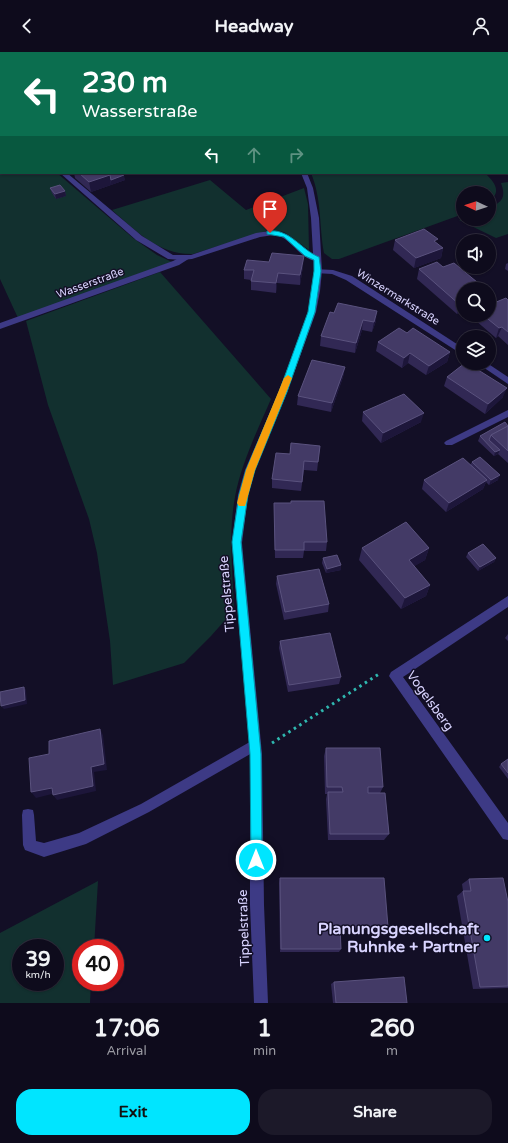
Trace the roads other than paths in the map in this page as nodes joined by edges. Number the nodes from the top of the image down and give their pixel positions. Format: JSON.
{"nodes":[{"id":1,"x":64,"y":174,"type":"edge"},
{"id":2,"x":304,"y":174,"type":"edge"},
{"id":3,"x":186,"y":258,"type":"junction"},
{"id":4,"x":317,"y":259,"type":"junction"},
{"id":5,"x":318,"y":271,"type":"junction"},
{"id":6,"x":0,"y":326,"type":"edge"},
{"id":7,"x":456,"y":347,"type":"edge"},
{"id":8,"x":492,"y":370,"type":"edge"},
{"id":9,"x":508,"y":381,"type":"edge"},
{"id":10,"x":508,"y":413,"type":"edge"},
{"id":11,"x":449,"y":443,"type":"dead end"},
{"id":12,"x":508,"y":601,"type":"edge"},
{"id":13,"x":255,"y":750,"type":"junction"},
{"id":14,"x":28,"y":815,"type":"dead end"},
{"id":15,"x":508,"y":834,"type":"edge"},
{"id":16,"x":261,"y":1003,"type":"edge"}],
"edges":[{"from":1,"to":3,"type":"street","name":"Wasserstraße"},
{"from":2,"to":4,"type":"street","name":"Tippelstraße"},
{"from":3,"to":4,"type":"street","name":"Wasserstraße"},
{"from":3,"to":6,"type":"street","name":"Wasserstraße"},
{"from":4,"to":5,"type":"street","name":"Tippelstraße"},
{"from":5,"to":7,"type":"street","name":"Winzermarkstraße"},
{"from":5,"to":13,"type":"street","name":"Tippelstraße"},
{"from":8,"to":9,"type":"street"},
{"from":10,"to":11,"type":"street"},
{"from":12,"to":15,"type":"street","name":"Vogelsberg"},
{"from":13,"to":14,"type":"street"},
{"from":13,"to":16,"type":"street","name":"Tippelstraße"}]}
